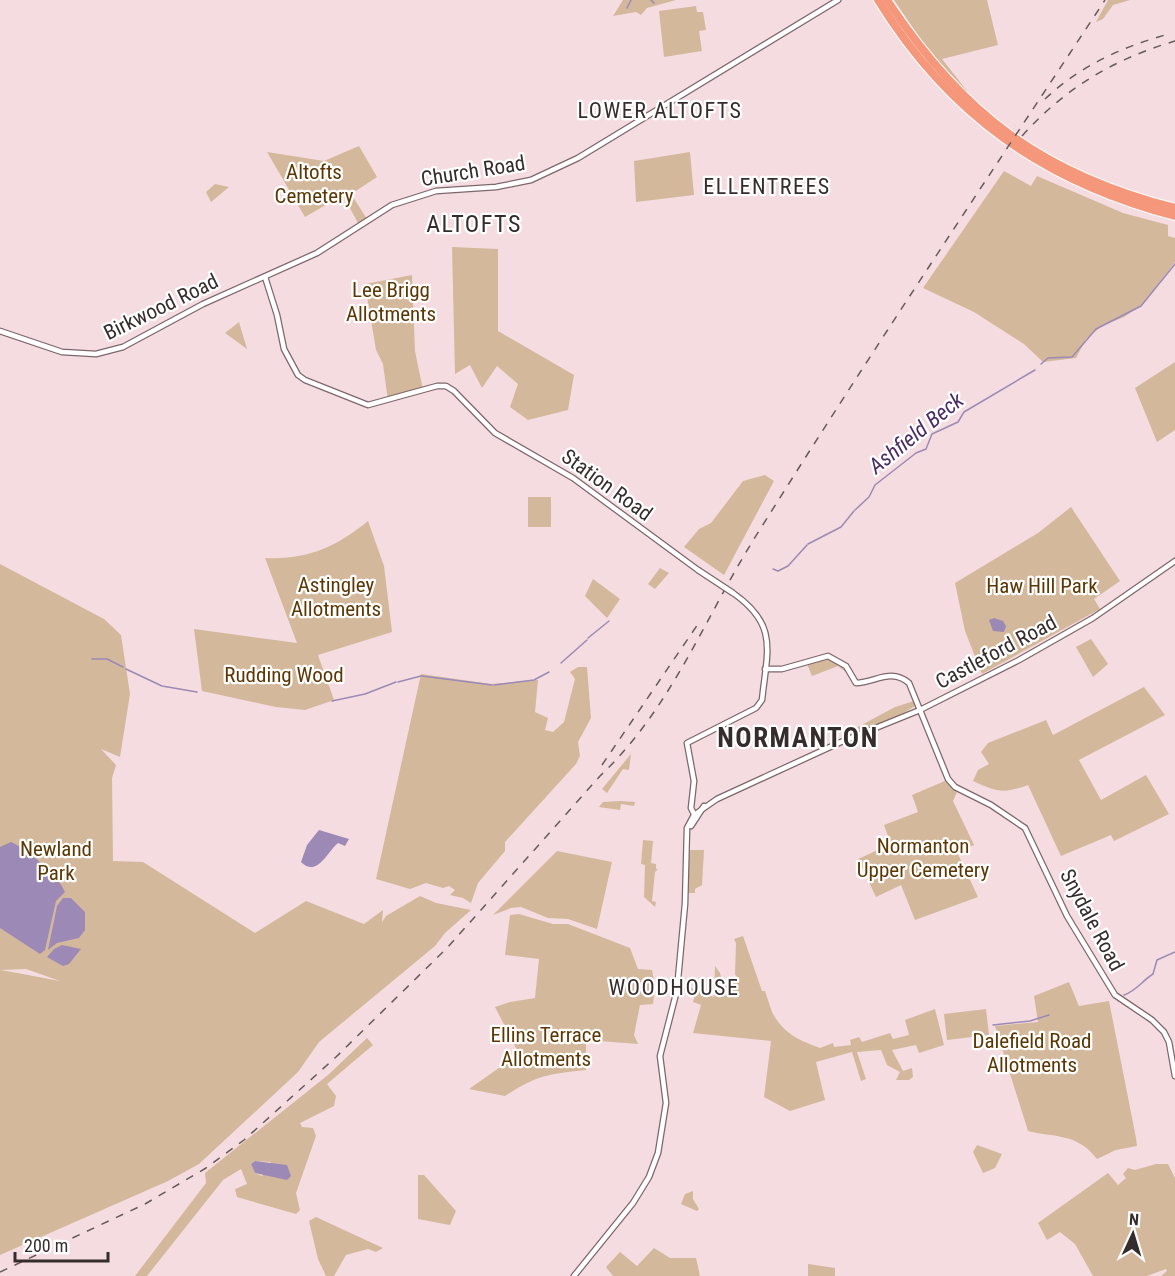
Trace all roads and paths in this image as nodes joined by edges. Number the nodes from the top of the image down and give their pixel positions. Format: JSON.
{"nodes":[{"id":1,"x":838,"y":0,"type":"edge"},
{"id":2,"x":878,"y":0,"type":"edge"},
{"id":3,"x":887,"y":0,"type":"edge"},
{"id":4,"x":1175,"y":208,"type":"edge"},
{"id":5,"x":1175,"y":216,"type":"edge"},
{"id":6,"x":266,"y":277,"type":"junction"},
{"id":7,"x":0,"y":331,"type":"edge"},
{"id":8,"x":1175,"y":561,"type":"edge"},
{"id":9,"x":765,"y":669,"type":"junction"},
{"id":10,"x":920,"y":710,"type":"junction"},
{"id":11,"x":703,"y":807,"type":"junction"},
{"id":12,"x":694,"y":811,"type":"junction"},
{"id":13,"x":688,"y":831,"type":"junction"},
{"id":14,"x":1175,"y":1076,"type":"edge"},
{"id":15,"x":574,"y":1276,"type":"edge"}],
"edges":[{"from":1,"to":6,"type":"street","name":"Church Road"},
{"from":2,"to":5,"type":"highway"},
{"from":3,"to":4,"type":"highway"},
{"from":6,"to":7,"type":"street","name":"Birkwood Road"},
{"from":6,"to":9,"type":"street","name":"Station Road","bridge":true},
{"from":8,"to":10,"type":"street","name":"Castleford Road"},
{"from":9,"to":10,"type":"street"},
{"from":9,"to":12,"type":"street","name":"Station Road"},
{"from":10,"to":11,"type":"street","name":"Castleford Road"},
{"from":10,"to":14,"type":"street","name":"Snydale Road"},
{"from":11,"to":12,"type":"street"},
{"from":11,"to":12,"type":"street"},
{"from":12,"to":13,"type":"street"},
{"from":12,"to":13,"type":"street"},
{"from":13,"to":15,"type":"street"}]}
